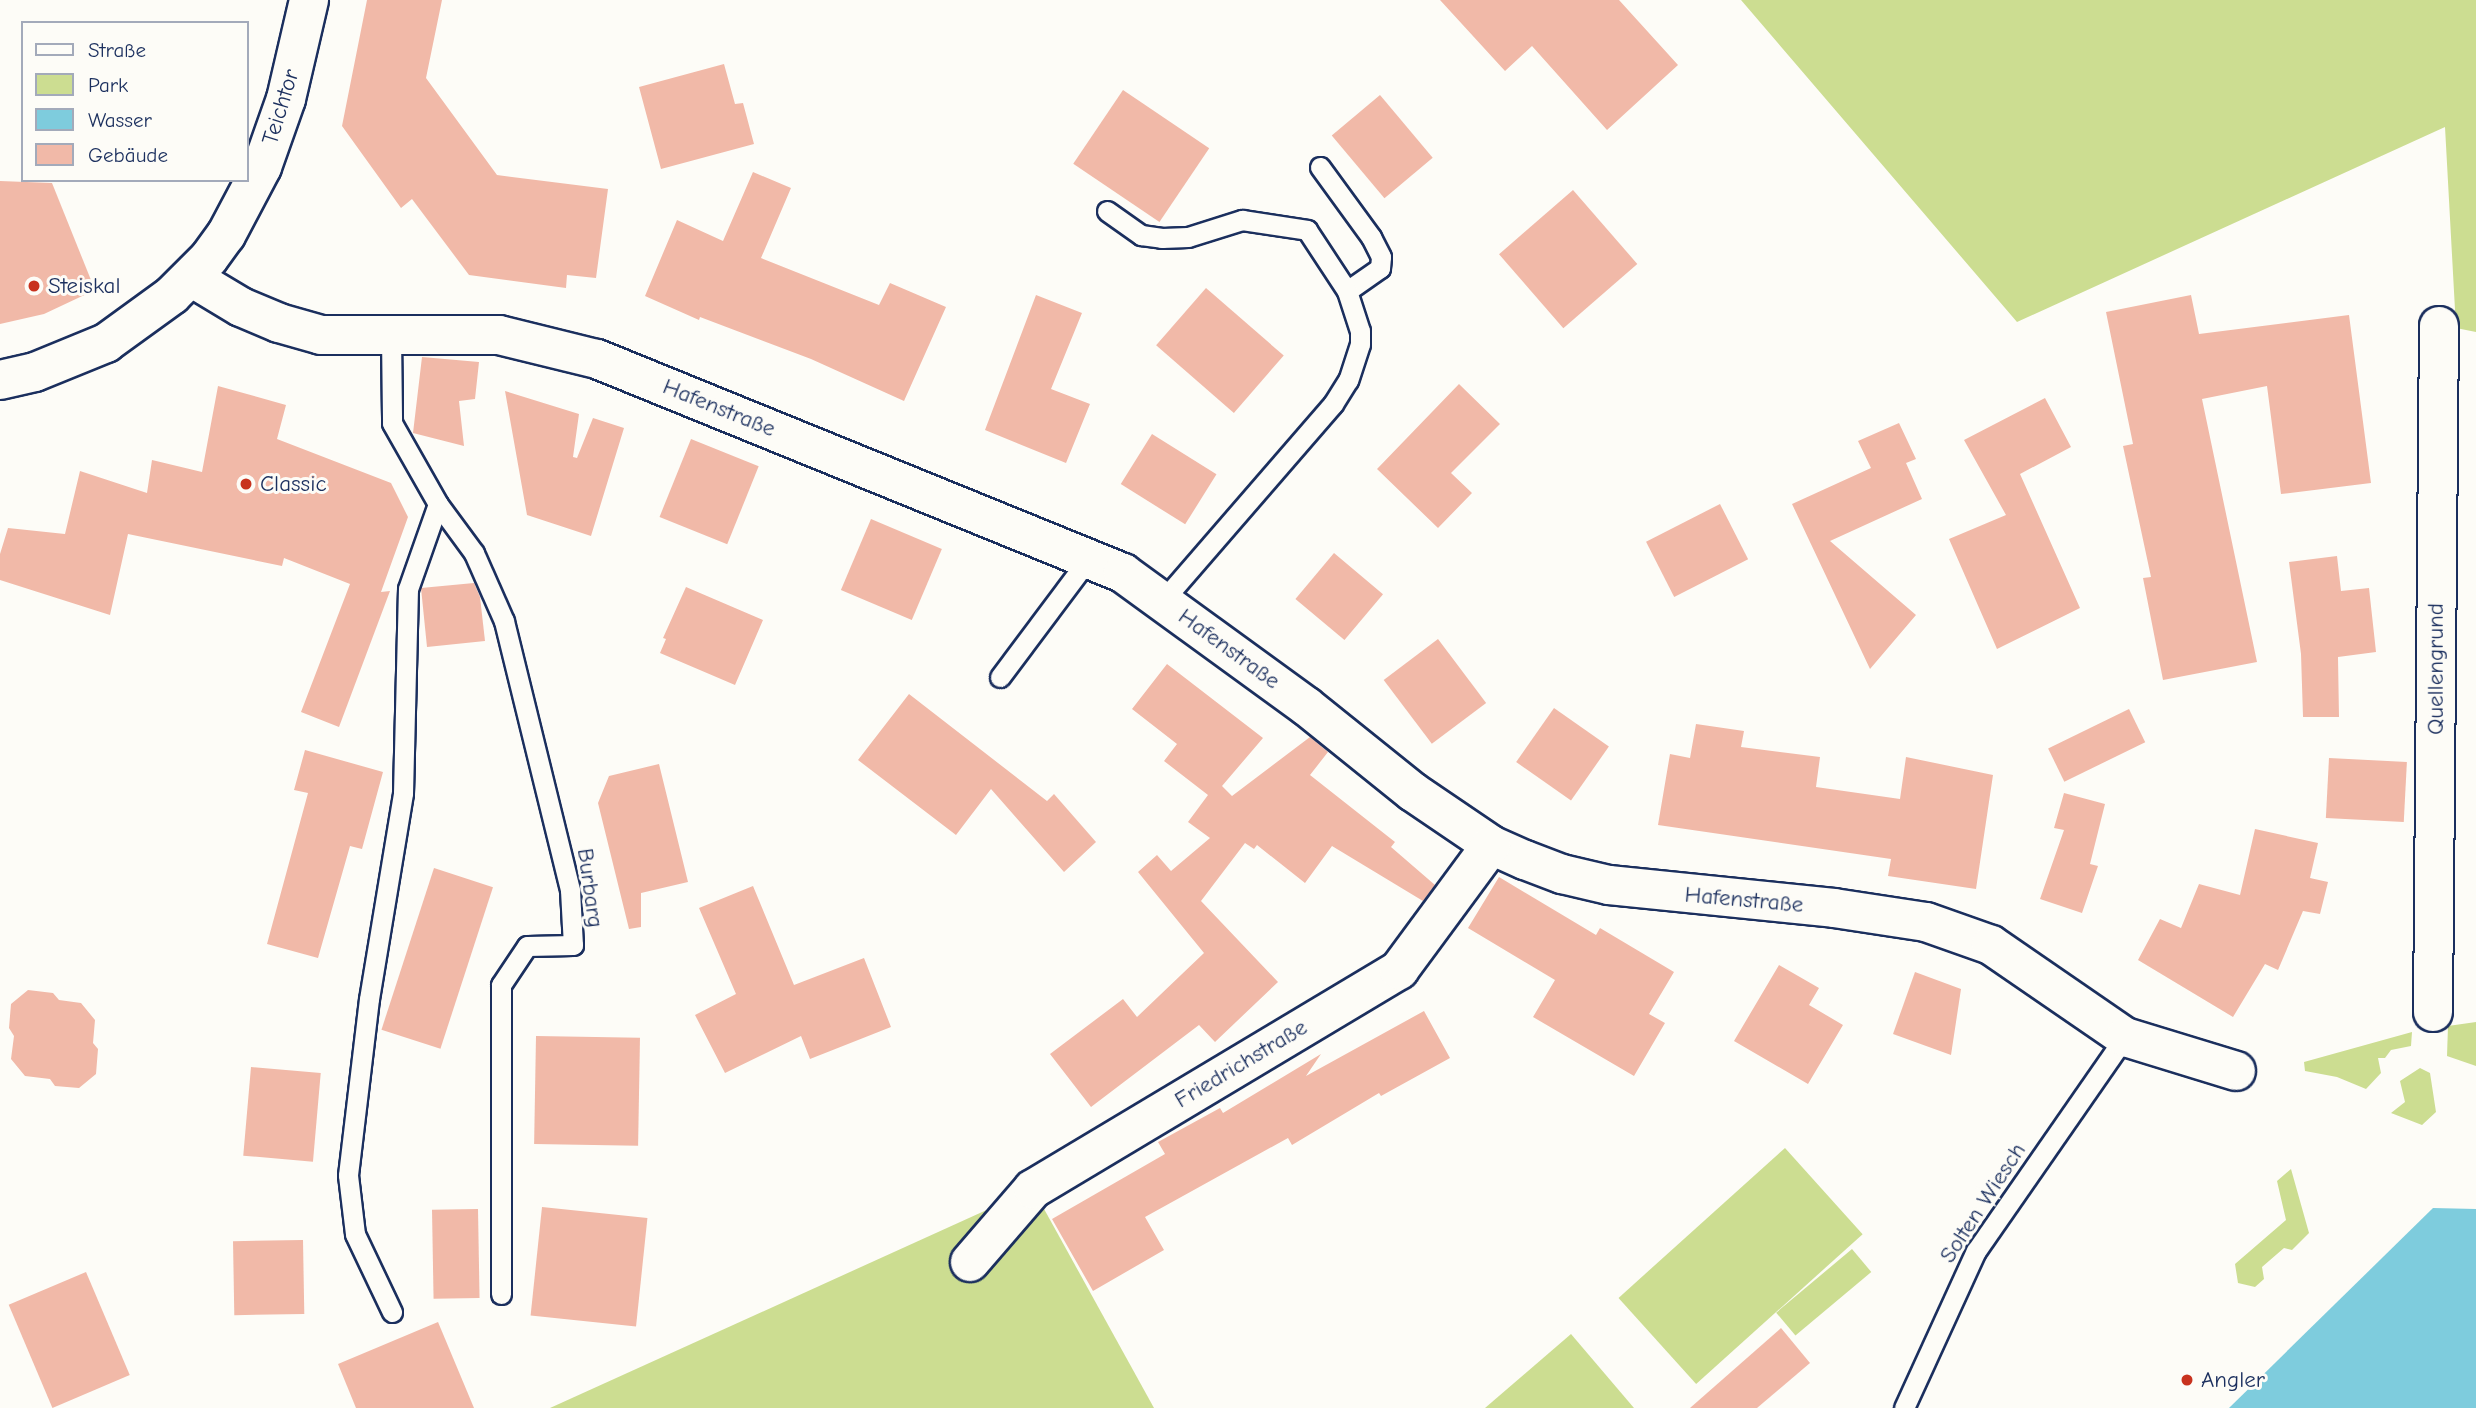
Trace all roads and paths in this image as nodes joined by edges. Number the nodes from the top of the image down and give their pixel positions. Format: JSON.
{"nodes":[{"id":1,"x":309,"y":0,"type":"edge"},
{"id":2,"x":1320,"y":167,"type":"dead end"},
{"id":3,"x":1107,"y":211,"type":"dead end"},
{"id":4,"x":191,"y":277,"type":"junction"},
{"id":5,"x":1347,"y":291,"type":"junction"},
{"id":6,"x":2439,"y":326,"type":"dead end"},
{"id":7,"x":391,"y":335,"type":"junction"},
{"id":8,"x":0,"y":380,"type":"edge"},
{"id":9,"x":438,"y":504,"type":"junction"},
{"id":10,"x":1089,"y":558,"type":"junction"},
{"id":11,"x":1163,"y":600,"type":"junction"},
{"id":12,"x":1000,"y":677,"type":"dead end"},
{"id":13,"x":1491,"y":845,"type":"junction"},
{"id":14,"x":2433,"y":1012,"type":"dead end"},
{"id":15,"x":2125,"y":1037,"type":"junction"},
{"id":16,"x":2236,"y":1072,"type":"dead end"},
{"id":17,"x":970,"y":1262,"type":"dead end"},
{"id":18,"x":500,"y":1294,"type":"dead end"},
{"id":19,"x":392,"y":1312,"type":"dead end"},
{"id":20,"x":1905,"y":1408,"type":"edge"}],
"edges":[{"from":1,"to":4,"type":"street","name":"Teichtor"},
{"from":2,"to":5,"type":"lane"},
{"from":3,"to":5,"type":"lane"},
{"from":4,"to":7,"type":"street","name":"Hafenstraße"},
{"from":4,"to":8,"type":"street","name":"Teichtor"},
{"from":5,"to":11,"type":"lane"},
{"from":6,"to":14,"type":"street","name":"Quellengrund"},
{"from":7,"to":9,"type":"lane","name":"Burbarg"},
{"from":7,"to":10,"type":"street","name":"Hafenstraße"},
{"from":9,"to":18,"type":"lane","name":"Burbarg"},
{"from":9,"to":19,"type":"lane"},
{"from":10,"to":11,"type":"street","name":"Hafenstraße"},
{"from":10,"to":12,"type":"lane"},
{"from":11,"to":13,"type":"street","name":"Hafenstraße"},
{"from":13,"to":15,"type":"street","name":"Hafenstraße"},
{"from":13,"to":17,"type":"street","name":"Friedrichstraße"},
{"from":15,"to":16,"type":"street","name":"Hafenstraße"},
{"from":15,"to":20,"type":"lane","name":"Solten Wiesch"}]}
